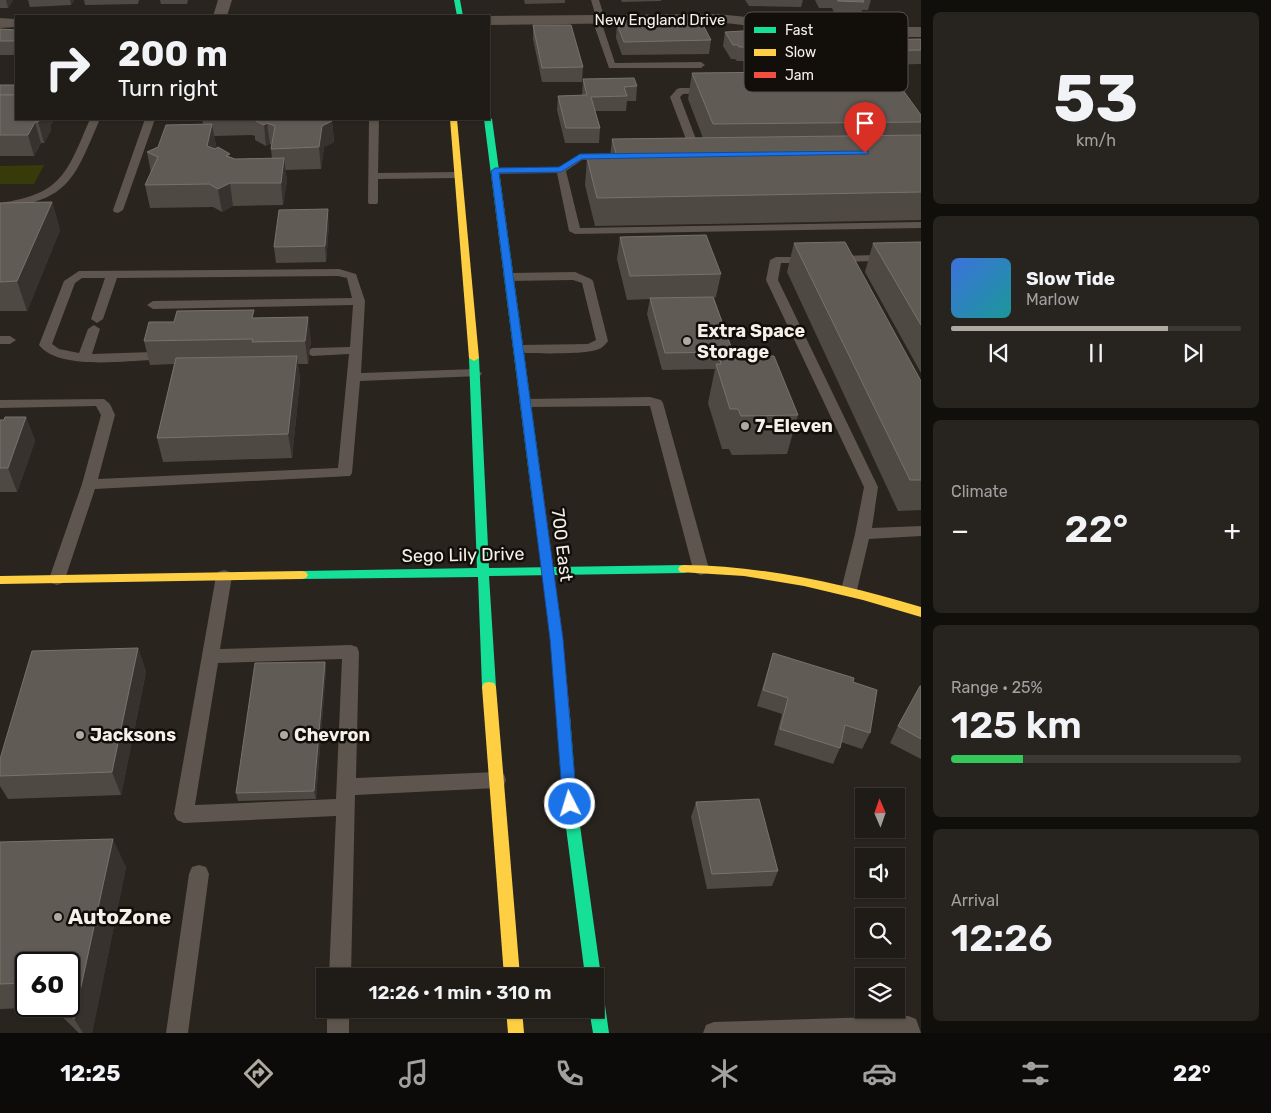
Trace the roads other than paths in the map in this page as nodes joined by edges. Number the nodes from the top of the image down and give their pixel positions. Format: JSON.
{"nodes":[{"id":1,"x":225,"y":0,"type":"edge"},
{"id":2,"x":457,"y":0,"type":"edge"},
{"id":3,"x":595,"y":0,"type":"edge"},
{"id":4,"x":220,"y":15,"type":"edge"},
{"id":5,"x":460,"y":15,"type":"edge"},
{"id":6,"x":599,"y":19,"type":"junction"},
{"id":7,"x":490,"y":20,"type":"edge"},
{"id":8,"x":744,"y":21,"type":"edge"},
{"id":9,"x":0,"y":23,"type":"edge"},
{"id":10,"x":15,"y":23,"type":"edge"},
{"id":11,"x":908,"y":32,"type":"edge"},
{"id":12,"x":921,"y":32,"type":"edge"},
{"id":13,"x":701,"y":65,"type":"dead end"},
{"id":14,"x":720,"y":91,"type":"edge"},
{"id":15,"x":95,"y":120,"type":"edge"},
{"id":16,"x":150,"y":120,"type":"edge"},
{"id":17,"x":374,"y":120,"type":"edge"},
{"id":18,"x":453,"y":120,"type":"edge"},
{"id":19,"x":488,"y":120,"type":"edge"},
{"id":20,"x":697,"y":155,"type":"edge"},
{"id":21,"x":639,"y":156,"type":"edge"},
{"id":22,"x":561,"y":170,"type":"junction"},
{"id":23,"x":495,"y":171,"type":"junction"},
{"id":24,"x":458,"y":175,"type":"junction"},
{"id":25,"x":373,"y":176,"type":"junction"},
{"id":26,"x":373,"y":202,"type":"dead end"},
{"id":27,"x":0,"y":206,"type":"edge"},
{"id":28,"x":118,"y":210,"type":"dead end"},
{"id":29,"x":921,"y":225,"type":"edge"},
{"id":30,"x":920,"y":259,"type":"edge"},
{"id":31,"x":112,"y":275,"type":"junction"},
{"id":32,"x":509,"y":277,"type":"junction"},
{"id":33,"x":359,"y":301,"type":"junction"},
{"id":34,"x":153,"y":305,"type":"dead end"},
{"id":35,"x":518,"y":348,"type":"junction"},
{"id":36,"x":357,"y":350,"type":"junction"},
{"id":37,"x":312,"y":352,"type":"dead end"},
{"id":38,"x":152,"y":356,"type":"edge"},
{"id":39,"x":84,"y":358,"type":"junction"},
{"id":40,"x":475,"y":373,"type":"junction"},
{"id":41,"x":354,"y":377,"type":"junction"},
{"id":42,"x":526,"y":403,"type":"junction"},
{"id":43,"x":0,"y":404,"type":"edge"},
{"id":44,"x":89,"y":484,"type":"junction"},
{"id":45,"x":921,"y":530,"type":"edge"},
{"id":46,"x":863,"y":534,"type":"junction"},
{"id":47,"x":701,"y":569,"type":"junction"},
{"id":48,"x":547,"y":571,"type":"junction"},
{"id":49,"x":483,"y":572,"type":"junction"},
{"id":50,"x":224,"y":576,"type":"junction"},
{"id":51,"x":57,"y":579,"type":"junction"},
{"id":52,"x":0,"y":580,"type":"edge"},
{"id":53,"x":849,"y":590,"type":"junction"},
{"id":54,"x":921,"y":612,"type":"edge"},
{"id":55,"x":210,"y":656,"type":"junction"},
{"id":56,"x":497,"y":780,"type":"junction"},
{"id":57,"x":346,"y":787,"type":"junction"},
{"id":58,"x":345,"y":807,"type":"junction"},
{"id":59,"x":199,"y":874,"type":"dead end"},
{"id":60,"x":340,"y":968,"type":"edge"},
{"id":61,"x":511,"y":968,"type":"edge"},
{"id":62,"x":592,"y":968,"type":"edge"},
{"id":63,"x":338,"y":1018,"type":"edge"},
{"id":64,"x":515,"y":1018,"type":"edge"},
{"id":65,"x":599,"y":1018,"type":"edge"},
{"id":66,"x":176,"y":1033,"type":"edge"},
{"id":67,"x":338,"y":1033,"type":"edge"},
{"id":68,"x":516,"y":1033,"type":"edge"},
{"id":69,"x":601,"y":1033,"type":"edge"},
{"id":70,"x":714,"y":1033,"type":"edge"},
{"id":71,"x":910,"y":1033,"type":"edge"}],
"edges":[{"from":1,"to":4,"type":"street"},
{"from":2,"to":5,"type":"main road"},
{"from":3,"to":6,"type":"lane"},
{"from":6,"to":7,"type":"street","name":"New England Drive"},
{"from":6,"to":8,"type":"street","name":"New England Drive"},
{"from":6,"to":13,"type":"lane"},
{"from":9,"to":10,"type":"street"},
{"from":11,"to":12,"type":"street","name":"New England Drive"},
{"from":14,"to":20,"type":"lane"},
{"from":15,"to":27,"type":"lane"},
{"from":16,"to":28,"type":"lane"},
{"from":17,"to":25,"type":"lane"},
{"from":18,"to":24,"type":"main road"},
{"from":19,"to":23,"type":"main road","name":"700 East"},
{"from":21,"to":22,"type":"lane"},
{"from":22,"to":23,"type":"lane"},
{"from":22,"to":29,"type":"lane"},
{"from":23,"to":32,"type":"main road","name":"700 East"},
{"from":24,"to":25,"type":"lane"},
{"from":24,"to":40,"type":"main road"},
{"from":25,"to":26,"type":"lane"},
{"from":30,"to":46,"type":"lane"},
{"from":31,"to":33,"type":"lane"},
{"from":31,"to":39,"type":"lane"},
{"from":31,"to":39,"type":"lane"},
{"from":32,"to":35,"type":"main road","name":"700 East"},
{"from":32,"to":35,"type":"lane"},
{"from":33,"to":34,"type":"lane"},
{"from":33,"to":36,"type":"lane"},
{"from":35,"to":42,"type":"main road","name":"700 East"},
{"from":36,"to":37,"type":"lane"},
{"from":36,"to":41,"type":"lane"},
{"from":38,"to":39,"type":"lane"},
{"from":40,"to":41,"type":"lane"},
{"from":40,"to":49,"type":"main road"},
{"from":41,"to":44,"type":"lane"},
{"from":42,"to":47,"type":"lane"},
{"from":42,"to":48,"type":"main road","name":"700 East"},
{"from":43,"to":44,"type":"lane"},
{"from":44,"to":51,"type":"lane"},
{"from":45,"to":46,"type":"lane"},
{"from":46,"to":53,"type":"lane"},
{"from":47,"to":48,"type":"main road","name":"Sego Lily Drive"},
{"from":47,"to":53,"type":"main road","name":"Sego Lily Drive"},
{"from":48,"to":49,"type":"main road","name":"Sego Lily Drive"},
{"from":48,"to":62,"type":"main road","name":"700 East"},
{"from":49,"to":50,"type":"main road","name":"Sego Lily Drive"},
{"from":49,"to":56,"type":"main road"},
{"from":50,"to":51,"type":"main road","name":"Sego Lily Drive"},
{"from":50,"to":55,"type":"lane"},
{"from":51,"to":52,"type":"main road","name":"Sego Lily Drive"},
{"from":53,"to":54,"type":"main road","name":"Sego Lily Drive"},
{"from":55,"to":57,"type":"lane"},
{"from":55,"to":58,"type":"lane"},
{"from":56,"to":57,"type":"lane"},
{"from":56,"to":61,"type":"main road"},
{"from":57,"to":58,"type":"lane"},
{"from":58,"to":60,"type":"lane"},
{"from":59,"to":66,"type":"lane"},
{"from":63,"to":67,"type":"lane"},
{"from":64,"to":68,"type":"main road"},
{"from":65,"to":69,"type":"main road"},
{"from":70,"to":71,"type":"lane"}]}
